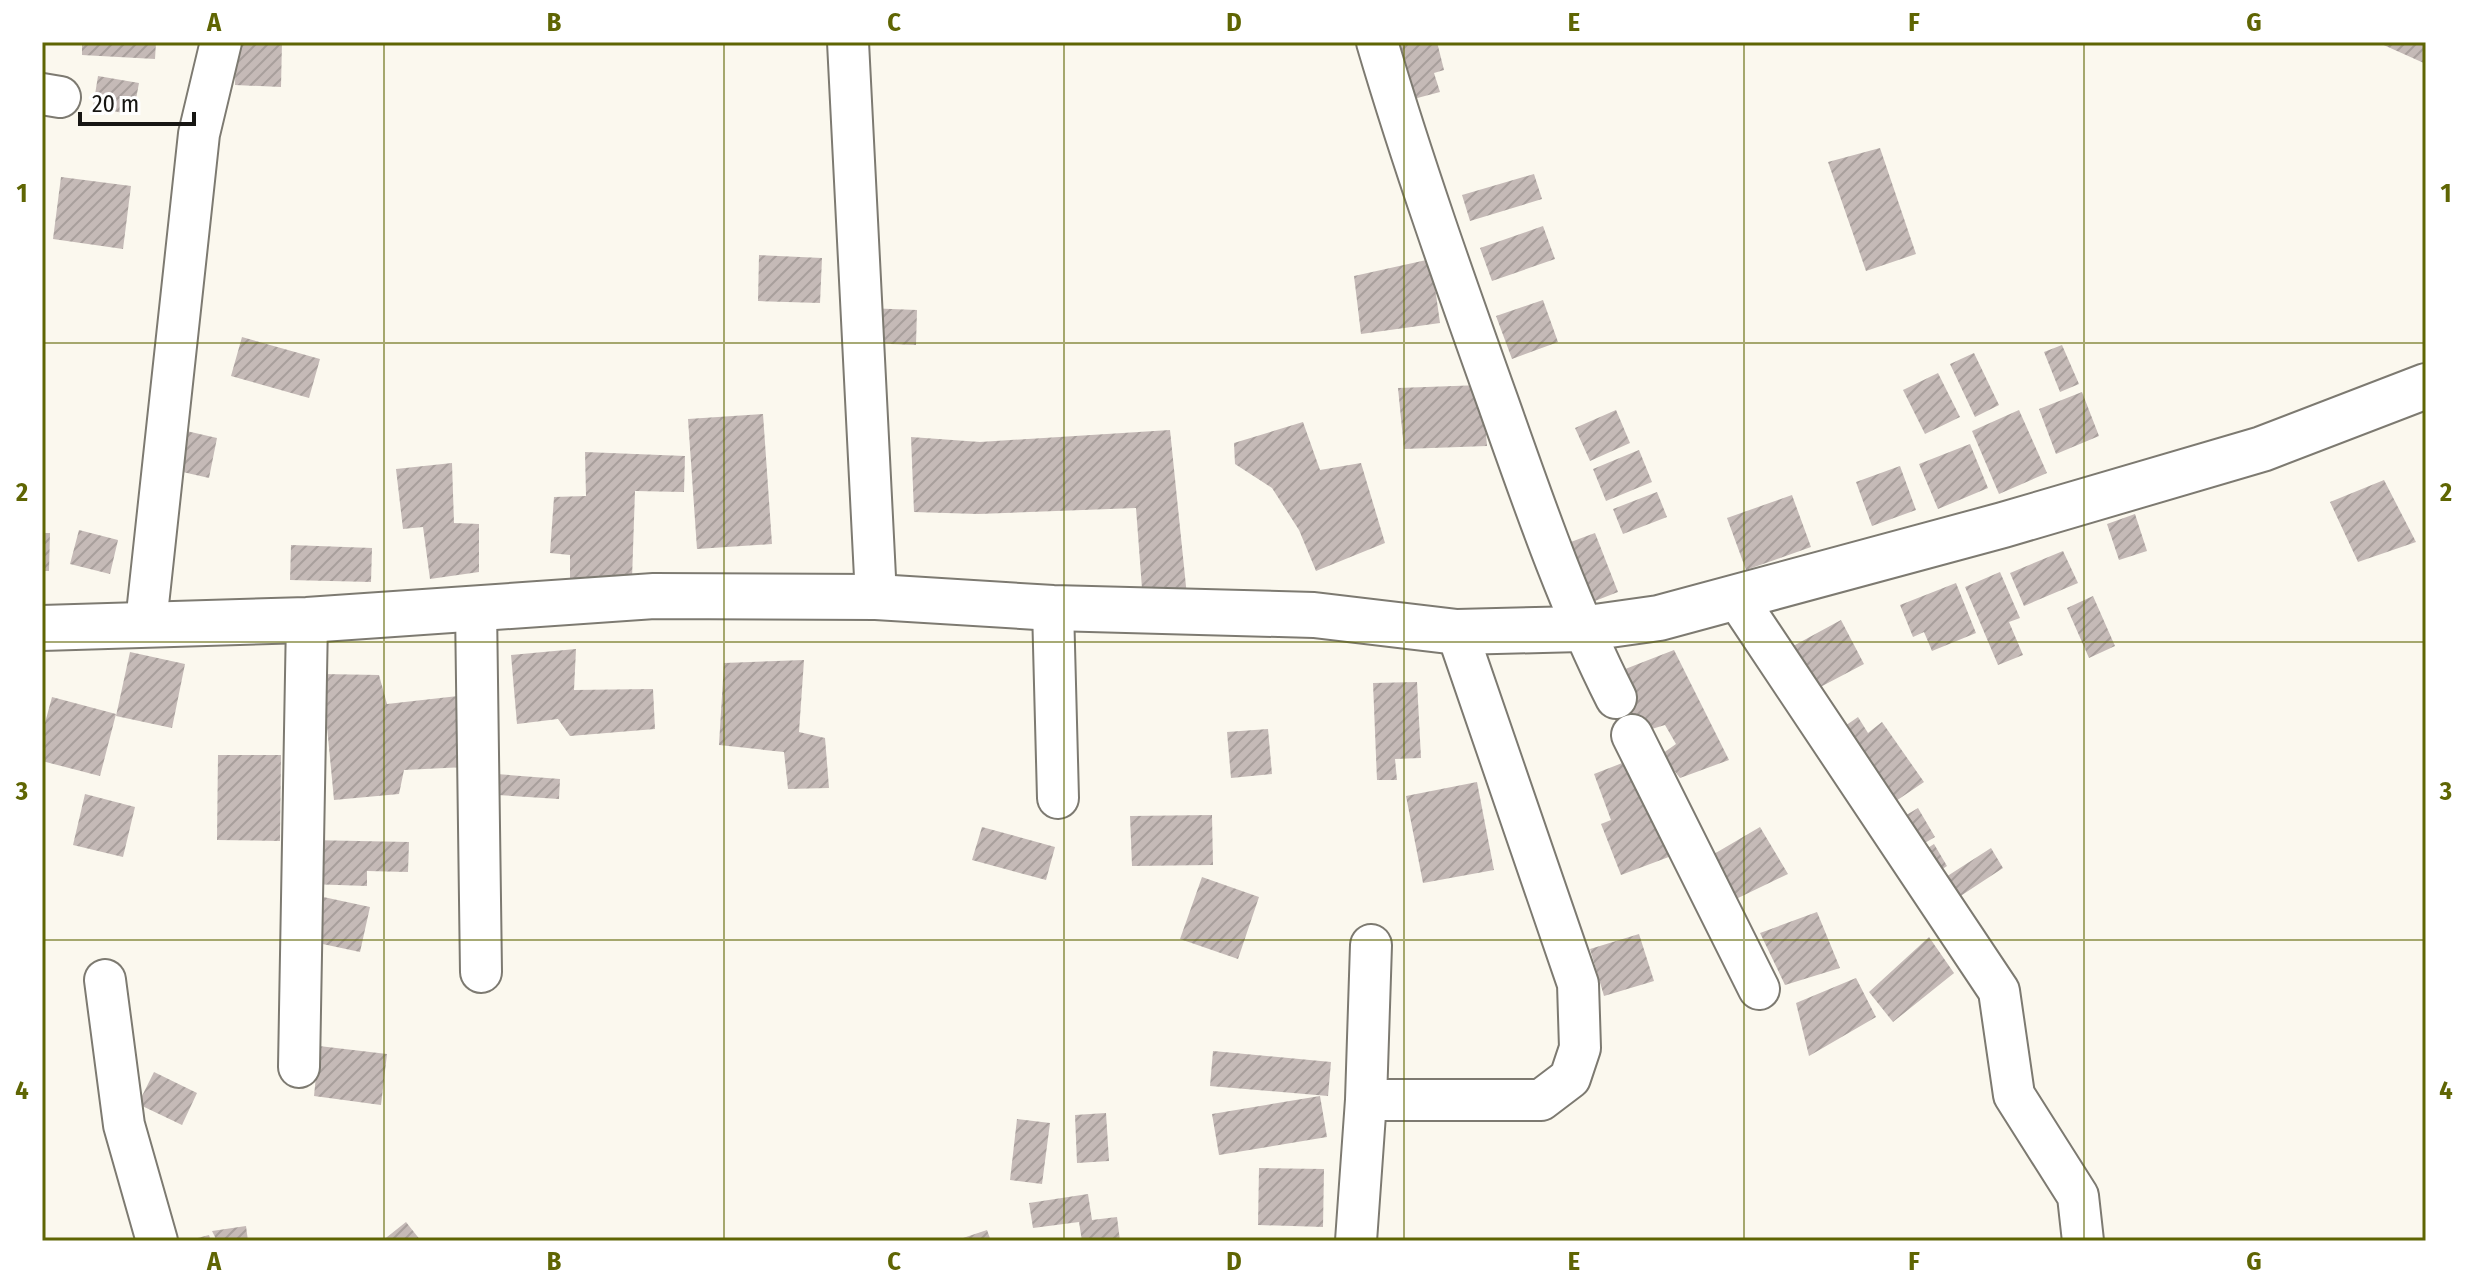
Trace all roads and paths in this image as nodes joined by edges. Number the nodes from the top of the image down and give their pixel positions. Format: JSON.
{"nodes":[{"id":1,"x":221,"y":42,"type":"edge"},
{"id":2,"x":848,"y":42,"type":"edge"},
{"id":3,"x":1377,"y":42,"type":"edge"},
{"id":4,"x":2426,"y":386,"type":"edge"},
{"id":5,"x":876,"y":597,"type":"junction"},
{"id":6,"x":1736,"y":597,"type":"junction"},
{"id":7,"x":476,"y":608,"type":"junction"},
{"id":8,"x":1053,"y":608,"type":"junction"},
{"id":9,"x":307,"y":620,"type":"junction"},
{"id":10,"x":146,"y":623,"type":"junction"},
{"id":11,"x":42,"y":628,"type":"edge"},
{"id":12,"x":1581,"y":629,"type":"junction"},
{"id":13,"x":1457,"y":632,"type":"junction"},
{"id":14,"x":1616,"y":698,"type":"dead end"},
{"id":15,"x":1632,"y":735,"type":"dead end"},
{"id":16,"x":1058,"y":798,"type":"dead end"},
{"id":17,"x":1371,"y":945,"type":"dead end"},
{"id":18,"x":481,"y":972,"type":"dead end"},
{"id":19,"x":105,"y":980,"type":"dead end"},
{"id":20,"x":1759,"y":989,"type":"dead end"},
{"id":21,"x":299,"y":1067,"type":"dead end"},
{"id":22,"x":1366,"y":1100,"type":"junction"},
{"id":23,"x":157,"y":1241,"type":"edge"},
{"id":24,"x":1356,"y":1241,"type":"edge"},
{"id":25,"x":2083,"y":1241,"type":"edge"}],
"edges":[{"from":1,"to":10,"type":"street"},
{"from":2,"to":5,"type":"street"},
{"from":3,"to":12,"type":"street"},
{"from":4,"to":6,"type":"street"},
{"from":5,"to":7,"type":"street"},
{"from":5,"to":8,"type":"street"},
{"from":6,"to":12,"type":"street"},
{"from":6,"to":25,"type":"street"},
{"from":7,"to":9,"type":"street"},
{"from":7,"to":18,"type":"street"},
{"from":8,"to":13,"type":"street"},
{"from":8,"to":16,"type":"street"},
{"from":9,"to":10,"type":"street"},
{"from":9,"to":21,"type":"street"},
{"from":10,"to":11,"type":"street"},
{"from":12,"to":13,"type":"street"},
{"from":12,"to":14,"type":"street"},
{"from":13,"to":22,"type":"street"},
{"from":15,"to":20,"type":"street"},
{"from":17,"to":22,"type":"street"},
{"from":19,"to":23,"type":"street"},
{"from":22,"to":24,"type":"street"}]}
